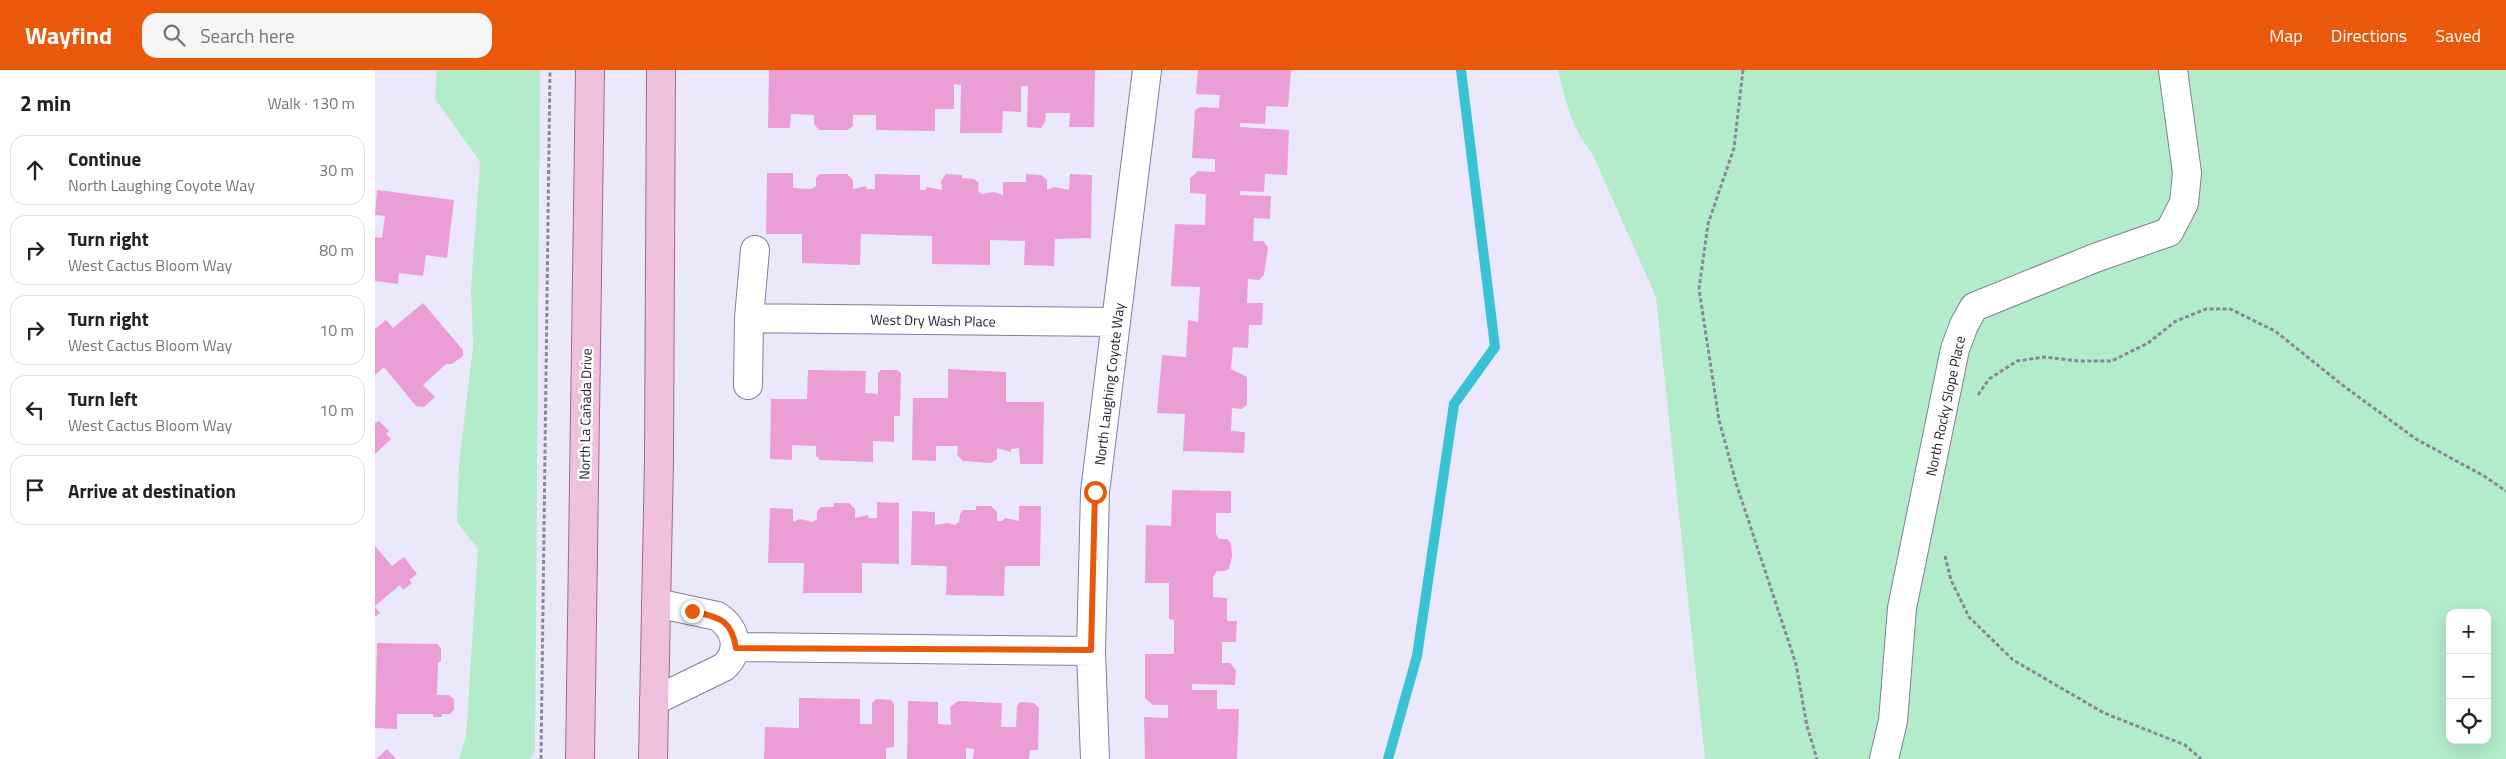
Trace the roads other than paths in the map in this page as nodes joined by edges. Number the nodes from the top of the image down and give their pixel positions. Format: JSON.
{"nodes":[{"id":1,"x":589,"y":70,"type":"edge"},
{"id":2,"x":661,"y":70,"type":"edge"},
{"id":3,"x":1147,"y":70,"type":"edge"},
{"id":4,"x":2173,"y":70,"type":"edge"},
{"id":5,"x":755,"y":250,"type":"dead end"},
{"id":6,"x":749,"y":318,"type":"junction"},
{"id":7,"x":1116,"y":322,"type":"junction"},
{"id":8,"x":748,"y":385,"type":"dead end"},
{"id":9,"x":656,"y":603,"type":"junction"},
{"id":10,"x":736,"y":648,"type":"junction"},
{"id":11,"x":1091,"y":650,"type":"junction"},
{"id":12,"x":654,"y":701,"type":"junction"},
{"id":13,"x":580,"y":759,"type":"edge"},
{"id":14,"x":653,"y":759,"type":"edge"},
{"id":15,"x":1095,"y":759,"type":"edge"},
{"id":16,"x":1884,"y":759,"type":"edge"}],
"edges":[{"from":1,"to":13,"type":"main road","name":"North La Cañada Drive"},
{"from":2,"to":9,"type":"main road"},
{"from":3,"to":7,"type":"street","name":"North Laughing Coyote Way"},
{"from":4,"to":16,"type":"street","name":"North Rocky Slope Place"},
{"from":5,"to":6,"type":"street"},
{"from":6,"to":7,"type":"street","name":"West Dry Wash Place"},
{"from":6,"to":8,"type":"street"},
{"from":7,"to":11,"type":"street","name":"North Laughing Coyote Way"},
{"from":9,"to":10,"type":"street"},
{"from":9,"to":12,"type":"main road"},
{"from":10,"to":11,"type":"street"},
{"from":10,"to":12,"type":"street"},
{"from":11,"to":15,"type":"street","name":"North Laughing Coyote Way"},
{"from":12,"to":14,"type":"main road"}]}
